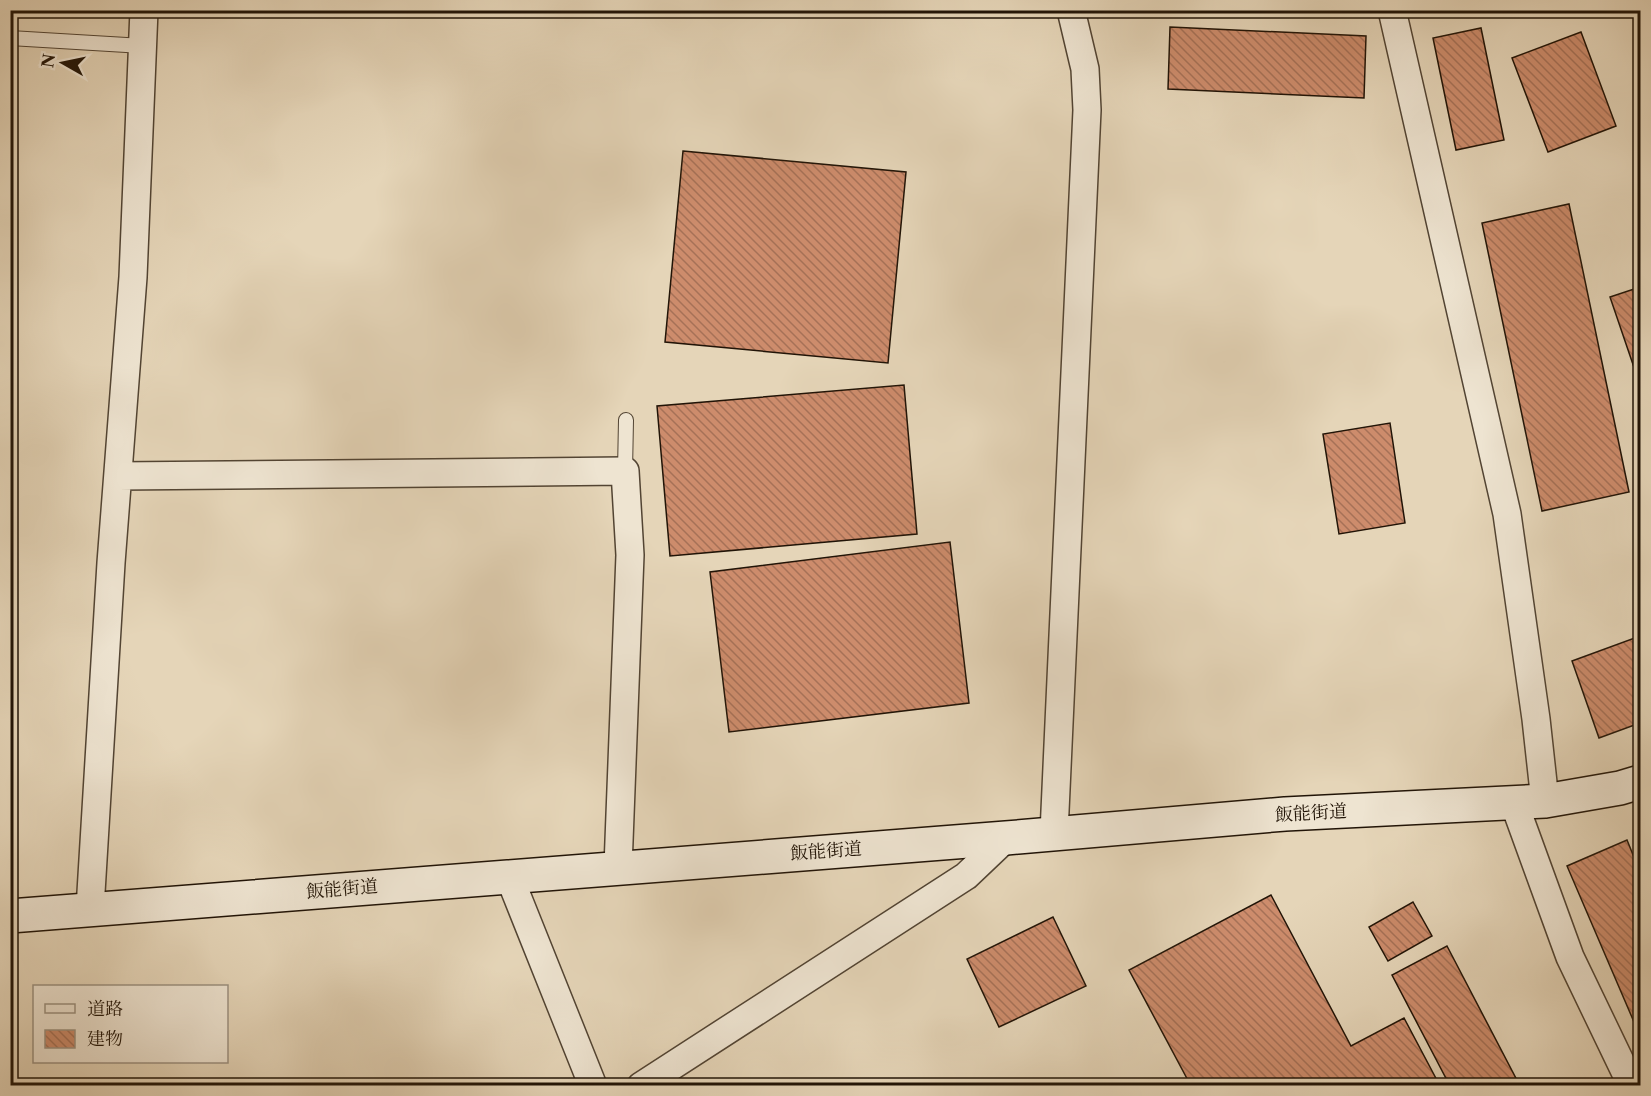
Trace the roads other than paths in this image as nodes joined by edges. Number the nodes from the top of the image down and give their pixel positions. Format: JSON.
{"nodes":[{"id":1,"x":144,"y":10,"type":"edge"},
{"id":2,"x":1071,"y":10,"type":"edge"},
{"id":3,"x":1392,"y":10,"type":"edge"},
{"id":4,"x":10,"y":38,"type":"edge"},
{"id":5,"x":143,"y":46,"type":"junction"},
{"id":6,"x":626,"y":420,"type":"dead end"},
{"id":7,"x":625,"y":471,"type":"junction"},
{"id":8,"x":118,"y":476,"type":"junction"},
{"id":9,"x":1641,"y":782,"type":"edge"},
{"id":10,"x":1530,"y":802,"type":"junction"},
{"id":11,"x":1054,"y":833,"type":"junction"},
{"id":12,"x":1006,"y":838,"type":"junction"},
{"id":13,"x":618,"y":867,"type":"junction"},
{"id":14,"x":509,"y":876,"type":"junction"},
{"id":15,"x":90,"y":909,"type":"junction"},
{"id":16,"x":10,"y":916,"type":"edge"},
{"id":17,"x":593,"y":1086,"type":"edge"},
{"id":18,"x":641,"y":1086,"type":"edge"},
{"id":19,"x":1632,"y":1086,"type":"edge"}],
"edges":[{"from":1,"to":5,"type":"street"},
{"from":2,"to":11,"type":"street"},
{"from":3,"to":10,"type":"street"},
{"from":4,"to":5,"type":"lane"},
{"from":5,"to":8,"type":"street"},
{"from":6,"to":7,"type":"lane"},
{"from":7,"to":8,"type":"street"},
{"from":7,"to":13,"type":"street"},
{"from":8,"to":15,"type":"street"},
{"from":9,"to":10,"type":"street","name":"飯能街道"},
{"from":10,"to":11,"type":"street","name":"飯能街道"},
{"from":10,"to":19,"type":"street"},
{"from":11,"to":12,"type":"street","name":"飯能街道"},
{"from":12,"to":13,"type":"street","name":"飯能街道"},
{"from":12,"to":18,"type":"street"},
{"from":13,"to":14,"type":"street","name":"飯能街道"},
{"from":14,"to":15,"type":"street","name":"飯能街道"},
{"from":14,"to":17,"type":"street"},
{"from":15,"to":16,"type":"street","name":"飯能街道"}]}
